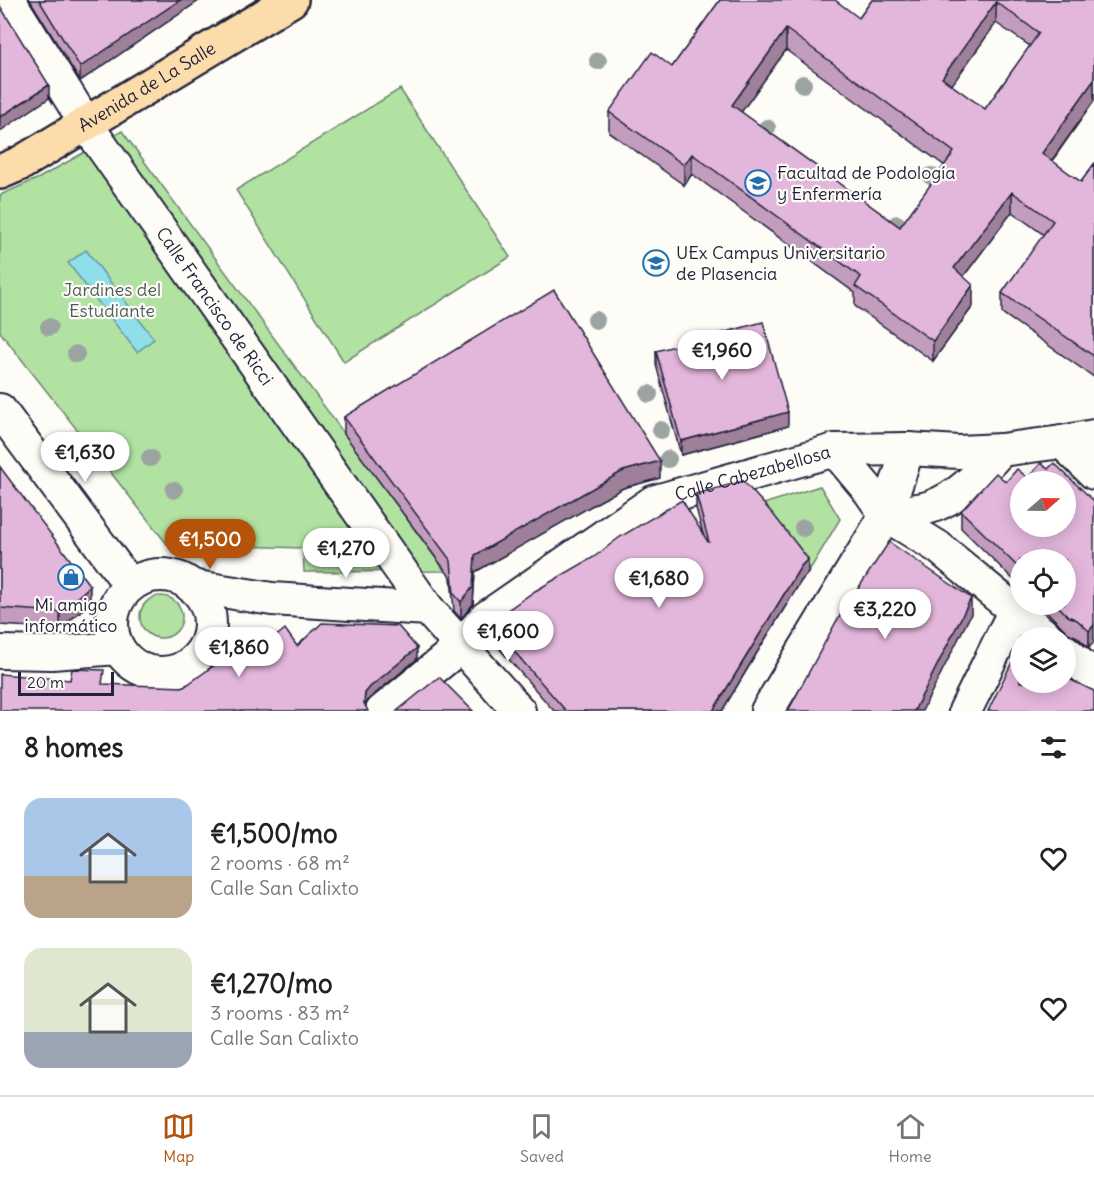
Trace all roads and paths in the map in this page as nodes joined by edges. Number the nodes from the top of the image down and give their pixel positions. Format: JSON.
{"nodes":[{"id":1,"x":9,"y":0,"type":"edge"},
{"id":2,"x":291,"y":0,"type":"edge"},
{"id":3,"x":86,"y":124,"type":"junction"},
{"id":4,"x":0,"y":172,"type":"edge"},
{"id":5,"x":0,"y":411,"type":"edge"},
{"id":6,"x":1094,"y":436,"type":"edge"},
{"id":7,"x":1062,"y":442,"type":"junction"},
{"id":8,"x":908,"y":449,"type":"junction"},
{"id":9,"x":835,"y":450,"type":"junction"},
{"id":10,"x":1001,"y":450,"type":"junction"},
{"id":11,"x":959,"y":452,"type":"junction"},
{"id":12,"x":1094,"y":473,"type":"edge"},
{"id":13,"x":889,"y":514,"type":"junction"},
{"id":14,"x":130,"y":585,"type":"junction"},
{"id":15,"x":191,"y":586,"type":"junction"},
{"id":16,"x":272,"y":599,"type":"junction"},
{"id":17,"x":1010,"y":606,"type":"edge"},
{"id":18,"x":428,"y":609,"type":"junction"},
{"id":19,"x":1013,"y":615,"type":"edge"},
{"id":20,"x":1021,"y":615,"type":"edge"},
{"id":21,"x":1035,"y":627,"type":"edge"},
{"id":22,"x":210,"y":628,"type":"junction"},
{"id":23,"x":461,"y":646,"type":"junction"},
{"id":24,"x":118,"y":648,"type":"junction"},
{"id":25,"x":0,"y":652,"type":"edge"},
{"id":26,"x":1076,"y":660,"type":"edge"},
{"id":27,"x":1094,"y":676,"type":"edge"},
{"id":28,"x":382,"y":711,"type":"edge"},
{"id":29,"x":519,"y":711,"type":"edge"},
{"id":30,"x":767,"y":711,"type":"edge"},
{"id":31,"x":965,"y":711,"type":"edge"}],
"edges":[{"from":1,"to":3,"type":"street","name":"Calle Francisco de Ricci"},
{"from":2,"to":3,"type":"main road","name":"Avenida de La Salle"},
{"from":3,"to":4,"type":"main road","name":"Avenida de La Salle"},
{"from":3,"to":18,"type":"street","name":"Calle Francisco de Ricci"},
{"from":5,"to":14,"type":"street"},
{"from":6,"to":7,"type":"street","name":"Calle Cabezabellosa"},
{"from":7,"to":10,"type":"street","name":"Calle Cabezabellosa"},
{"from":7,"to":12,"type":"street"},
{"from":8,"to":9,"type":"street","name":"Calle Cabezabellosa"},
{"from":8,"to":11,"type":"street","name":"Calle Cabezabellosa"},
{"from":8,"to":13,"type":"street"},
{"from":9,"to":13,"type":"street"},
{"from":9,"to":23,"type":"street","name":"Calle Cabezabellosa"},
{"from":10,"to":11,"type":"street","name":"Calle Cabezabellosa"},
{"from":10,"to":13,"type":"street"},
{"from":11,"to":13,"type":"street"},
{"from":13,"to":17,"type":"street"},
{"from":13,"to":30,"type":"street"},
{"from":14,"to":15,"type":"street"},
{"from":14,"to":24,"type":"street"},
{"from":15,"to":16,"type":"street"},
{"from":15,"to":22,"type":"street"},
{"from":16,"to":18,"type":"street"},
{"from":16,"to":22,"type":"street"},
{"from":18,"to":23,"type":"street","name":"Calle Francisco de Ricci"},
{"from":19,"to":31,"type":"street"},
{"from":20,"to":21,"type":"street"},
{"from":22,"to":24,"type":"street"},
{"from":23,"to":28,"type":"street","name":"Calle Cabezabellosa"},
{"from":23,"to":29,"type":"street"},
{"from":24,"to":25,"type":"street"},
{"from":26,"to":27,"type":"street"}]}
